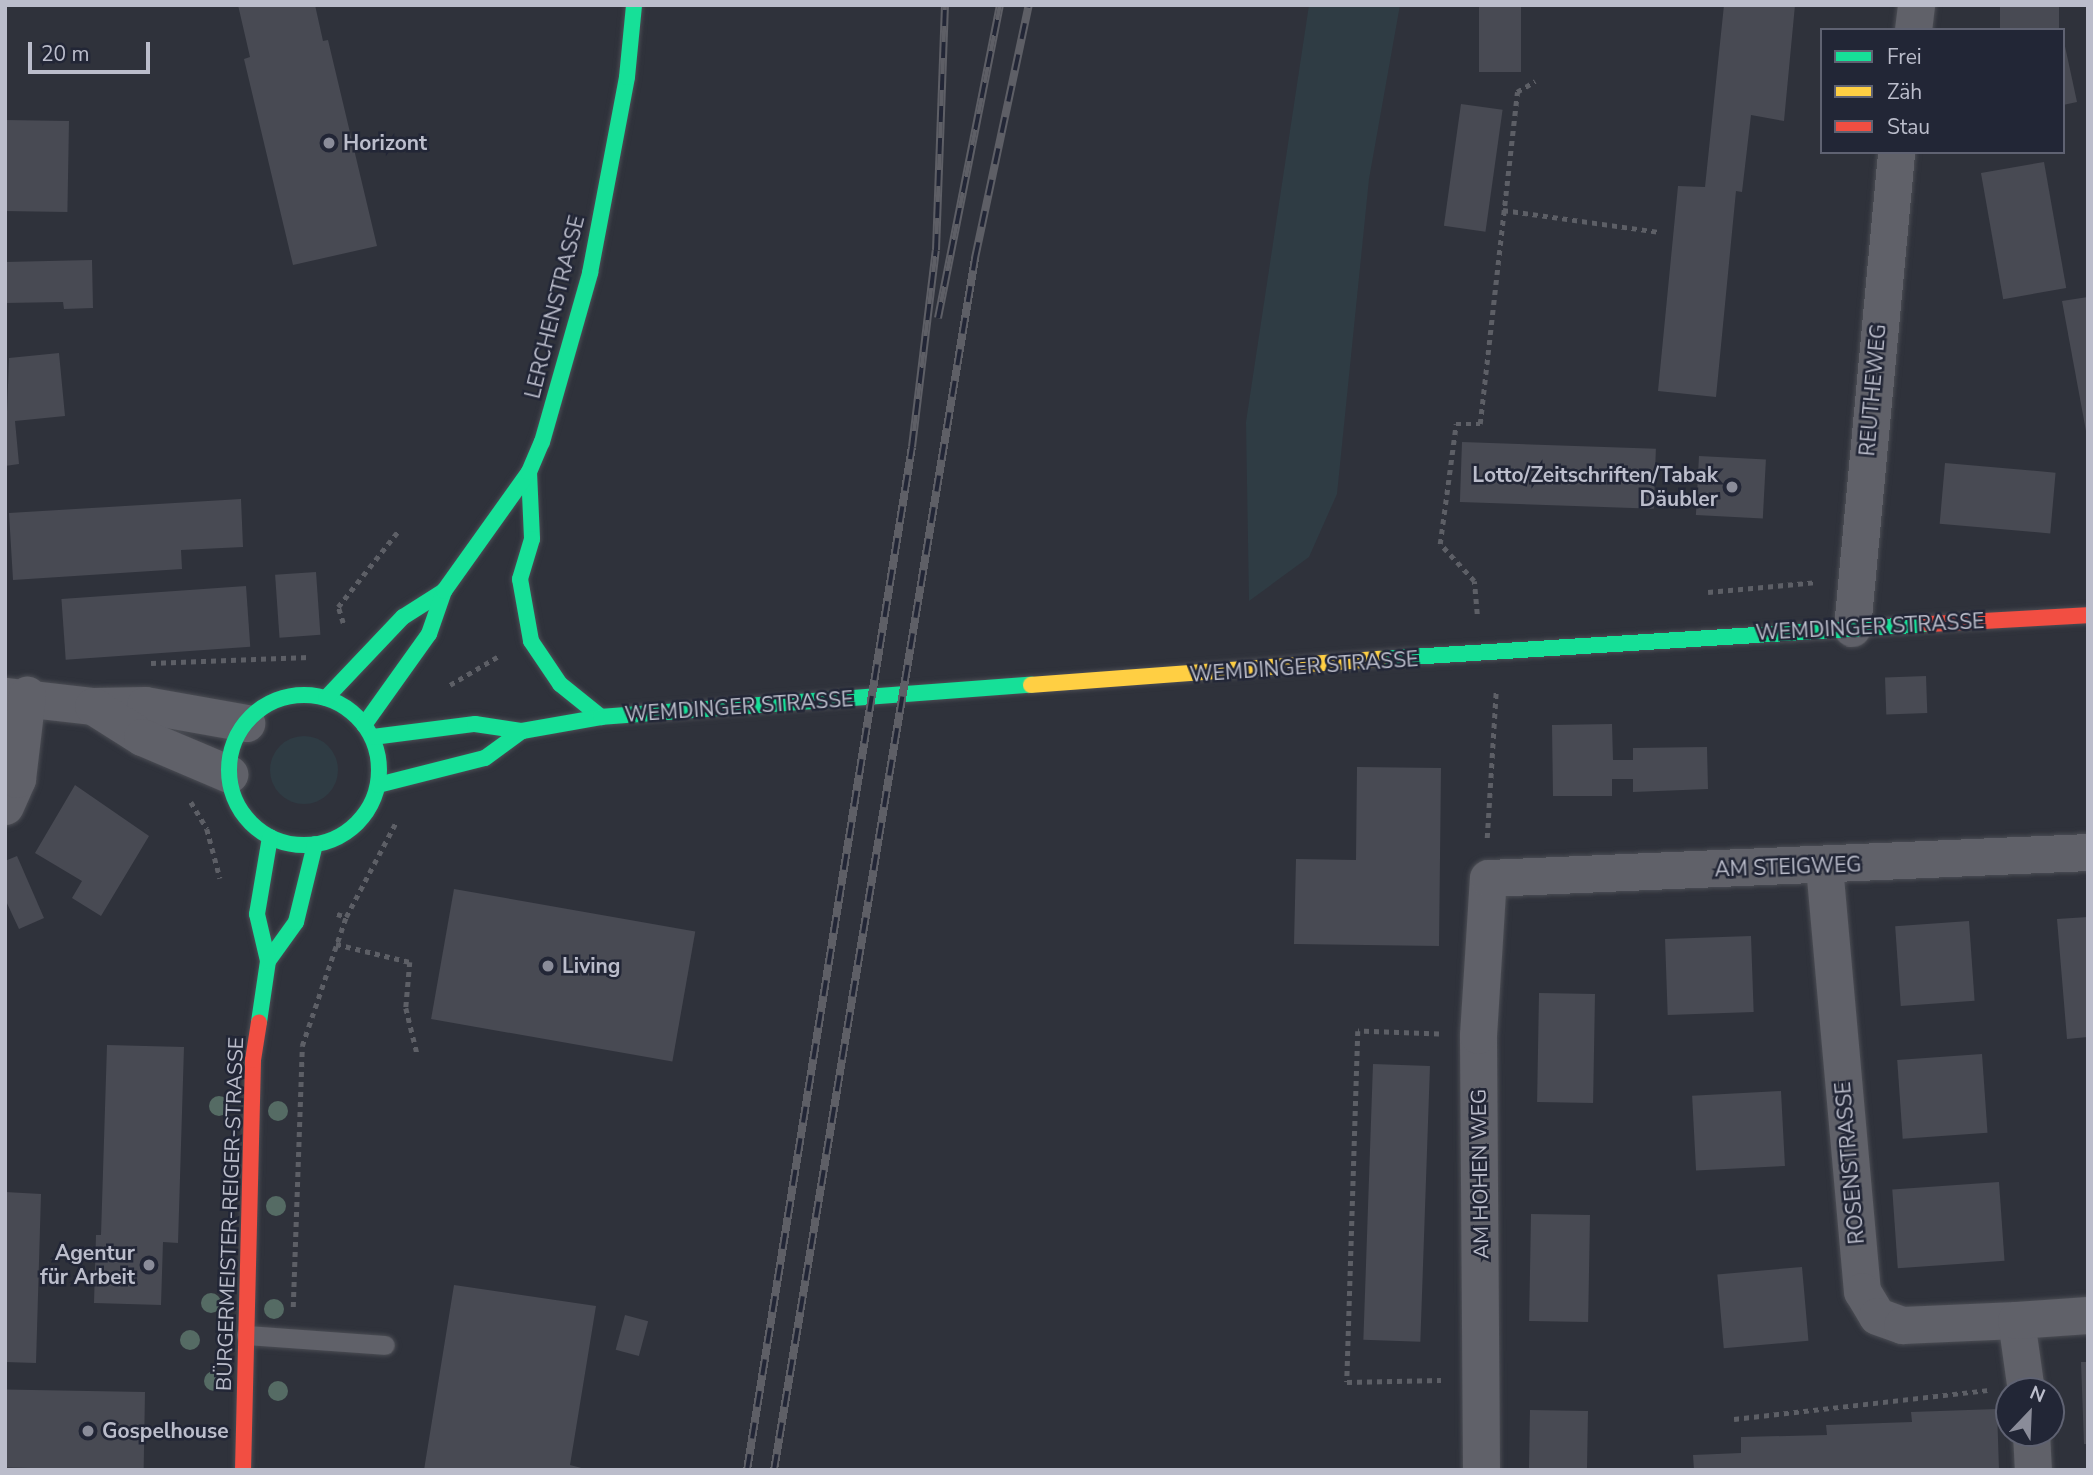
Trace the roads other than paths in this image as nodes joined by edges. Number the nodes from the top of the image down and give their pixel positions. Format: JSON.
{"nodes":[{"id":1,"x":634,"y":5,"type":"edge"},
{"id":2,"x":1916,"y":5,"type":"edge"},
{"id":3,"x":1913,"y":28,"type":"edge"},
{"id":4,"x":1896,"y":154,"type":"edge"},
{"id":5,"x":528,"y":472,"type":"junction"},
{"id":6,"x":444,"y":591,"type":"junction"},
{"id":7,"x":2088,"y":615,"type":"edge"},
{"id":8,"x":1852,"y":628,"type":"junction"},
{"id":9,"x":16,"y":695,"type":"edge"},
{"id":10,"x":326,"y":698,"type":"junction"},
{"id":11,"x":93,"y":706,"type":"junction"},
{"id":12,"x":601,"y":718,"type":"junction"},
{"id":13,"x":246,"y":723,"type":"junction"},
{"id":14,"x":368,"y":731,"type":"junction"},
{"id":15,"x":522,"y":731,"type":"junction"},
{"id":16,"x":229,"y":774,"type":"junction"},
{"id":17,"x":378,"y":785,"type":"junction"},
{"id":18,"x":5,"y":806,"type":"edge"},
{"id":19,"x":270,"y":837,"type":"junction"},
{"id":20,"x":316,"y":844,"type":"junction"},
{"id":21,"x":2088,"y":852,"type":"edge"},
{"id":22,"x":1824,"y":866,"type":"junction"},
{"id":23,"x":1488,"y":878,"type":"joint"},
{"id":24,"x":268,"y":961,"type":"junction"},
{"id":25,"x":2088,"y":1315,"type":"edge"},
{"id":26,"x":2016,"y":1320,"type":"junction"},
{"id":27,"x":246,"y":1335,"type":"junction"},
{"id":28,"x":385,"y":1345,"type":"dead end"},
{"id":29,"x":2024,"y":1377,"type":"edge"},
{"id":30,"x":2032,"y":1447,"type":"edge"},
{"id":31,"x":243,"y":1470,"type":"edge"},
{"id":32,"x":1481,"y":1470,"type":"edge"},
{"id":33,"x":2033,"y":1470,"type":"edge"}],
"edges":[{"from":1,"to":5,"type":"main road","name":"LERCHENSTRASSE"},
{"from":2,"to":3,"type":"street"},
{"from":4,"to":8,"type":"street","name":"REUTHEWEG"},
{"from":5,"to":6,"type":"main road","name":"LERCHENSTRASSE"},
{"from":5,"to":12,"type":"main road"},
{"from":6,"to":10,"type":"main road","name":"LERCHENSTRASSE"},
{"from":6,"to":14,"type":"main road","name":"LERCHENSTRASSE"},
{"from":7,"to":8,"type":"main road","name":"WEMDINGER STRASSE"},
{"from":8,"to":12,"type":"main road","name":"WEMDINGER STRASSE"},
{"from":9,"to":11,"type":"street"},
{"from":9,"to":18,"type":"street"},
{"from":10,"to":13,"type":"main road"},
{"from":10,"to":14,"type":"main road"},
{"from":11,"to":13,"type":"street"},
{"from":11,"to":16,"type":"street"},
{"from":12,"to":15,"type":"main road","name":"WEMDINGER STRASSE"},
{"from":13,"to":16,"type":"main road"},
{"from":14,"to":15,"type":"main road","name":"WEMDINGER STRASSE"},
{"from":14,"to":17,"type":"main road"},
{"from":15,"to":17,"type":"main road","name":"WEMDINGER STRASSE"},
{"from":16,"to":19,"type":"main road"},
{"from":17,"to":20,"type":"main road"},
{"from":19,"to":20,"type":"main road"},
{"from":19,"to":24,"type":"main road","name":"BÜRGERMEISTER-REIGER-STRASSE"},
{"from":20,"to":24,"type":"main road","name":"BÜRGERMEISTER-REIGER-STRASSE"},
{"from":21,"to":22,"type":"street","name":"AM STEIGWEG"},
{"from":22,"to":23,"type":"street","name":"AM STEIGWEG"},
{"from":22,"to":26,"type":"street","name":"ROSENSTRASSE"},
{"from":23,"to":32,"type":"street","name":"AM HOHEN WEG"},
{"from":24,"to":27,"type":"main road","name":"BÜRGERMEISTER-REIGER-STRASSE"},
{"from":25,"to":26,"type":"street","name":"ROSENSTRASSE"},
{"from":26,"to":29,"type":"street"},
{"from":27,"to":28,"type":"lane"},
{"from":27,"to":31,"type":"main road","name":"BÜRGERMEISTER-REIGER-STRASSE"},
{"from":30,"to":33,"type":"street"}]}
